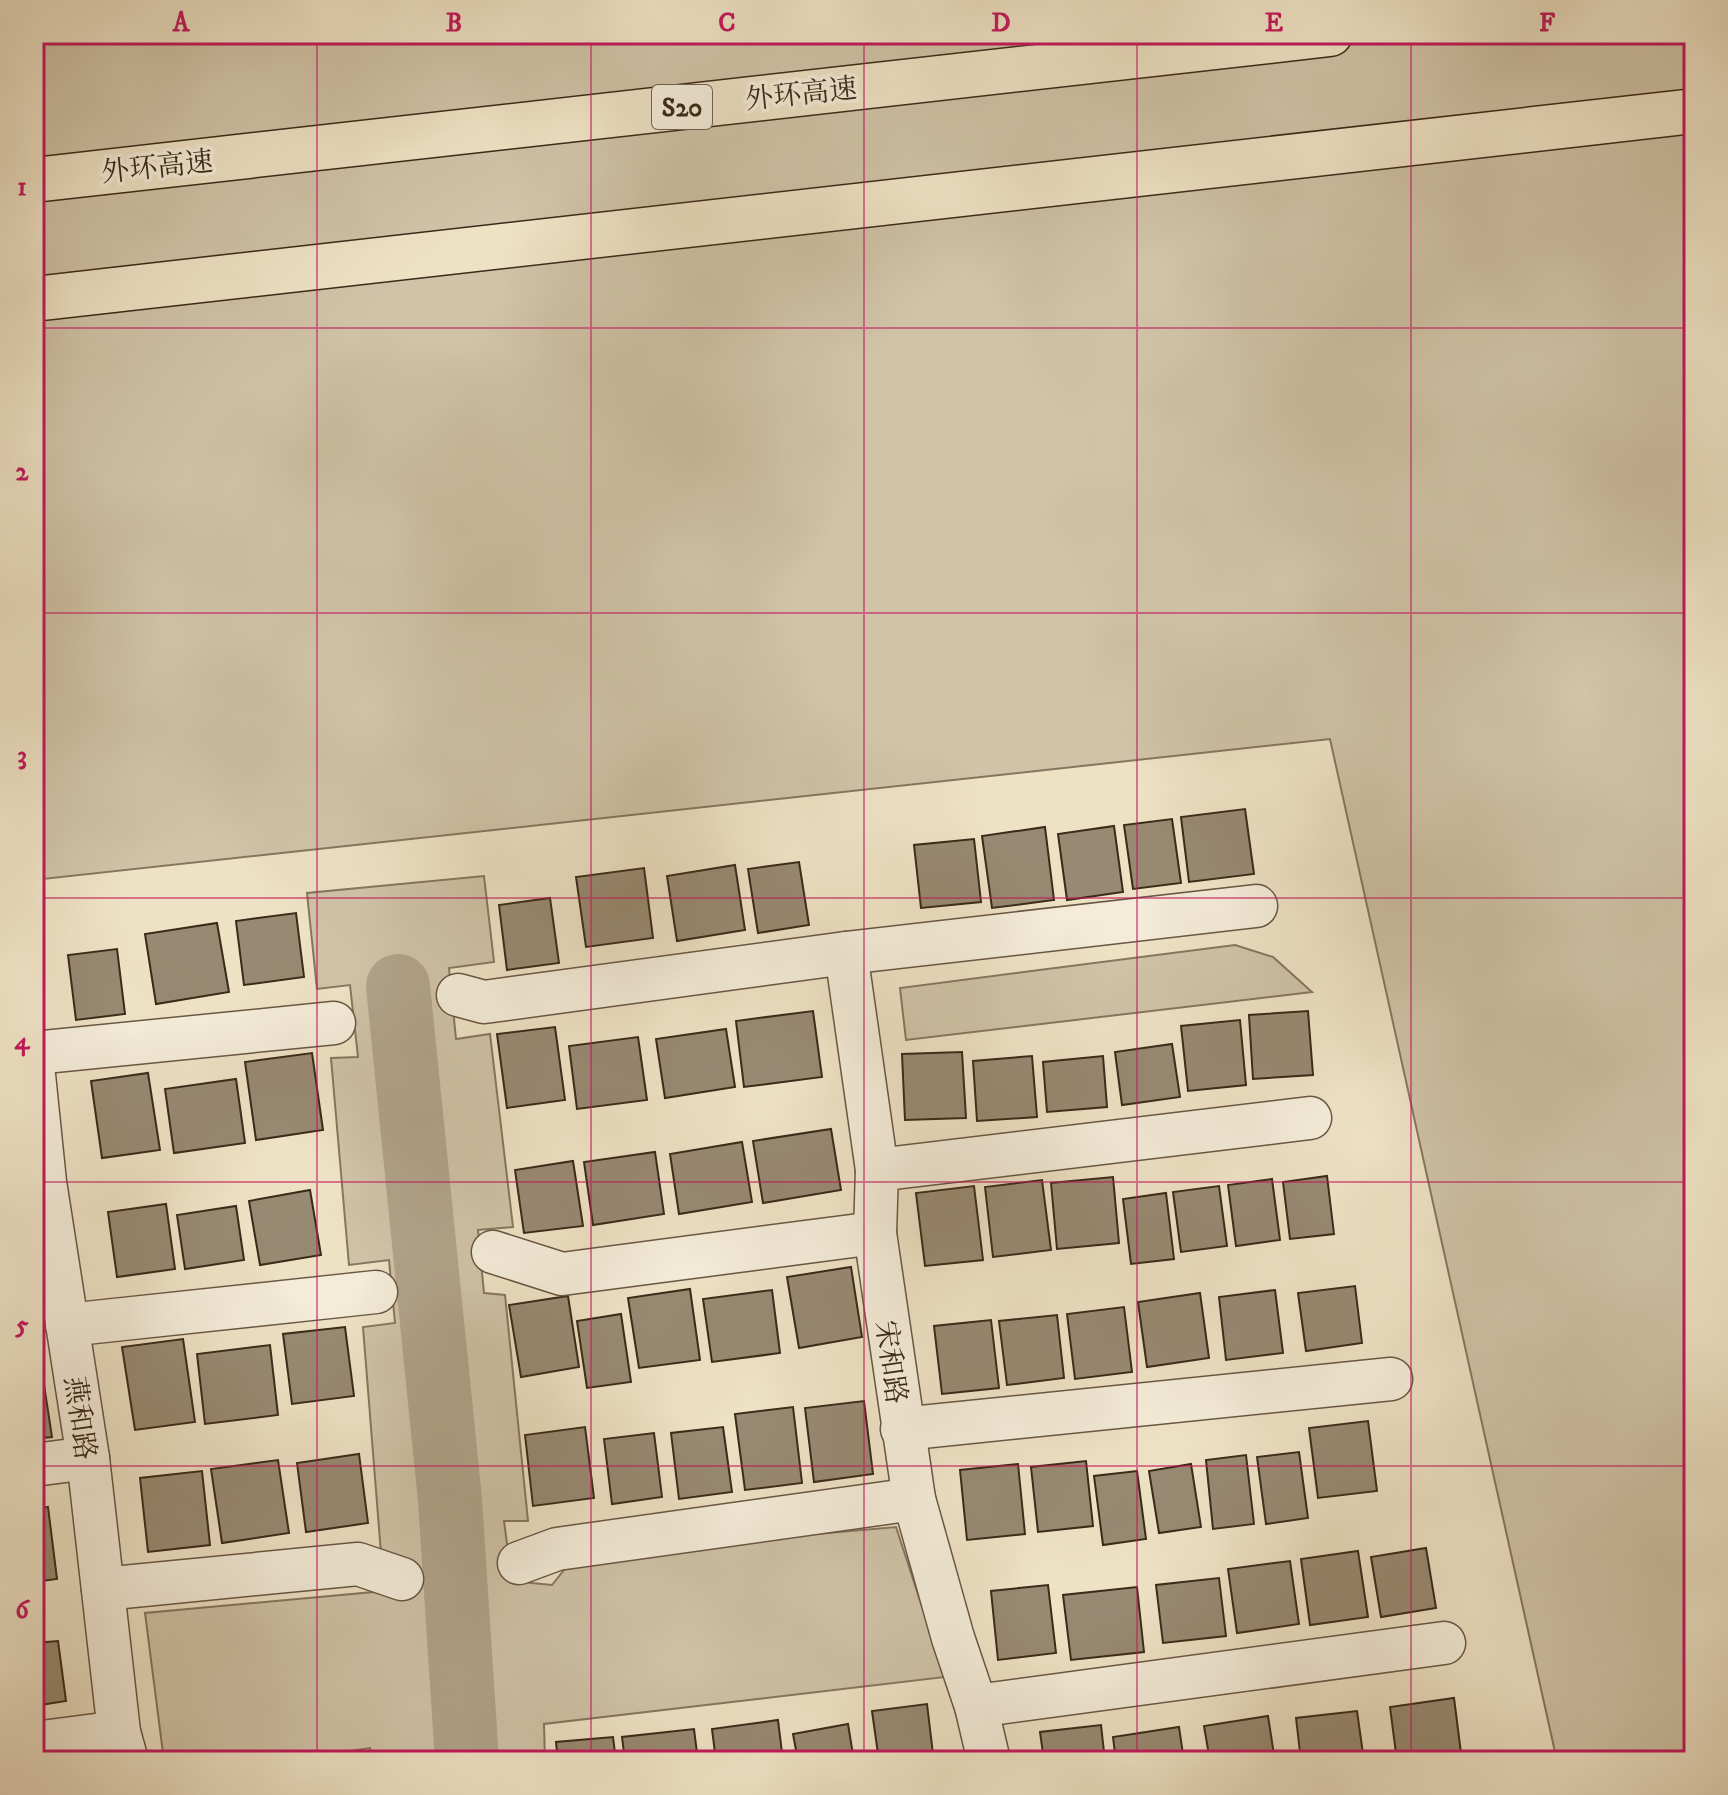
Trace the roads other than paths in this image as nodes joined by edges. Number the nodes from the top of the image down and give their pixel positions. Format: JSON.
{"nodes":[{"id":1,"x":1330,"y":34,"type":"edge"},
{"id":2,"x":1694,"y":111,"type":"edge"},
{"id":3,"x":34,"y":180,"type":"edge"},
{"id":4,"x":34,"y":299,"type":"edge"},
{"id":5,"x":1256,"y":906,"type":"dead end"},
{"id":6,"x":846,"y":953,"type":"junction"},
{"id":7,"x":458,"y":995,"type":"dead end"},
{"id":8,"x":334,"y":1023,"type":"dead end"},
{"id":9,"x":34,"y":1053,"type":"edge"},
{"id":10,"x":34,"y":1075,"type":"edge"},
{"id":11,"x":1310,"y":1118,"type":"dead end"},
{"id":12,"x":877,"y":1170,"type":"junction"},
{"id":13,"x":40,"y":1182,"type":"edge"},
{"id":14,"x":875,"y":1233,"type":"junction"},
{"id":15,"x":493,"y":1252,"type":"dead end"},
{"id":16,"x":376,"y":1292,"type":"dead end"},
{"id":17,"x":67,"y":1325,"type":"junction"},
{"id":18,"x":1391,"y":1379,"type":"dead end"},
{"id":19,"x":902,"y":1429,"type":"junction"},
{"id":20,"x":88,"y":1458,"type":"junction"},
{"id":21,"x":34,"y":1465,"type":"edge"},
{"id":22,"x":914,"y":1499,"type":"junction"},
{"id":23,"x":519,"y":1563,"type":"dead end"},
{"id":24,"x":402,"y":1579,"type":"dead end"},
{"id":25,"x":103,"y":1589,"type":"junction"},
{"id":26,"x":1444,"y":1643,"type":"dead end"},
{"id":27,"x":976,"y":1706,"type":"junction"},
{"id":28,"x":34,"y":1743,"type":"edge"},
{"id":29,"x":123,"y":1747,"type":"edge"},
{"id":30,"x":989,"y":1761,"type":"edge"}],
"edges":[{"from":1,"to":3,"type":"highway","name":"外环高速","number":"S20"},
{"from":2,"to":4,"type":"highway"},
{"from":5,"to":6,"type":"street"},
{"from":6,"to":7,"type":"street"},
{"from":6,"to":12,"type":"street","name":"宋和路"},
{"from":8,"to":9,"type":"street"},
{"from":10,"to":13,"type":"street","name":"燕和路"},
{"from":11,"to":12,"type":"street"},
{"from":12,"to":14,"type":"street","name":"宋和路"},
{"from":13,"to":17,"type":"street","name":"燕和路"},
{"from":14,"to":15,"type":"street"},
{"from":14,"to":19,"type":"street","name":"宋和路"},
{"from":16,"to":17,"type":"street"},
{"from":17,"to":20,"type":"street","name":"燕和路"},
{"from":18,"to":19,"type":"street"},
{"from":19,"to":22,"type":"street","name":"宋和路"},
{"from":20,"to":21,"type":"street"},
{"from":20,"to":25,"type":"street","name":"燕和路"},
{"from":22,"to":23,"type":"street"},
{"from":22,"to":27,"type":"street","name":"宋和路"},
{"from":24,"to":25,"type":"street"},
{"from":25,"to":29,"type":"street","name":"燕和路"},
{"from":26,"to":27,"type":"street"},
{"from":27,"to":30,"type":"street","name":"宋和路"},
{"from":28,"to":29,"type":"street"}]}
